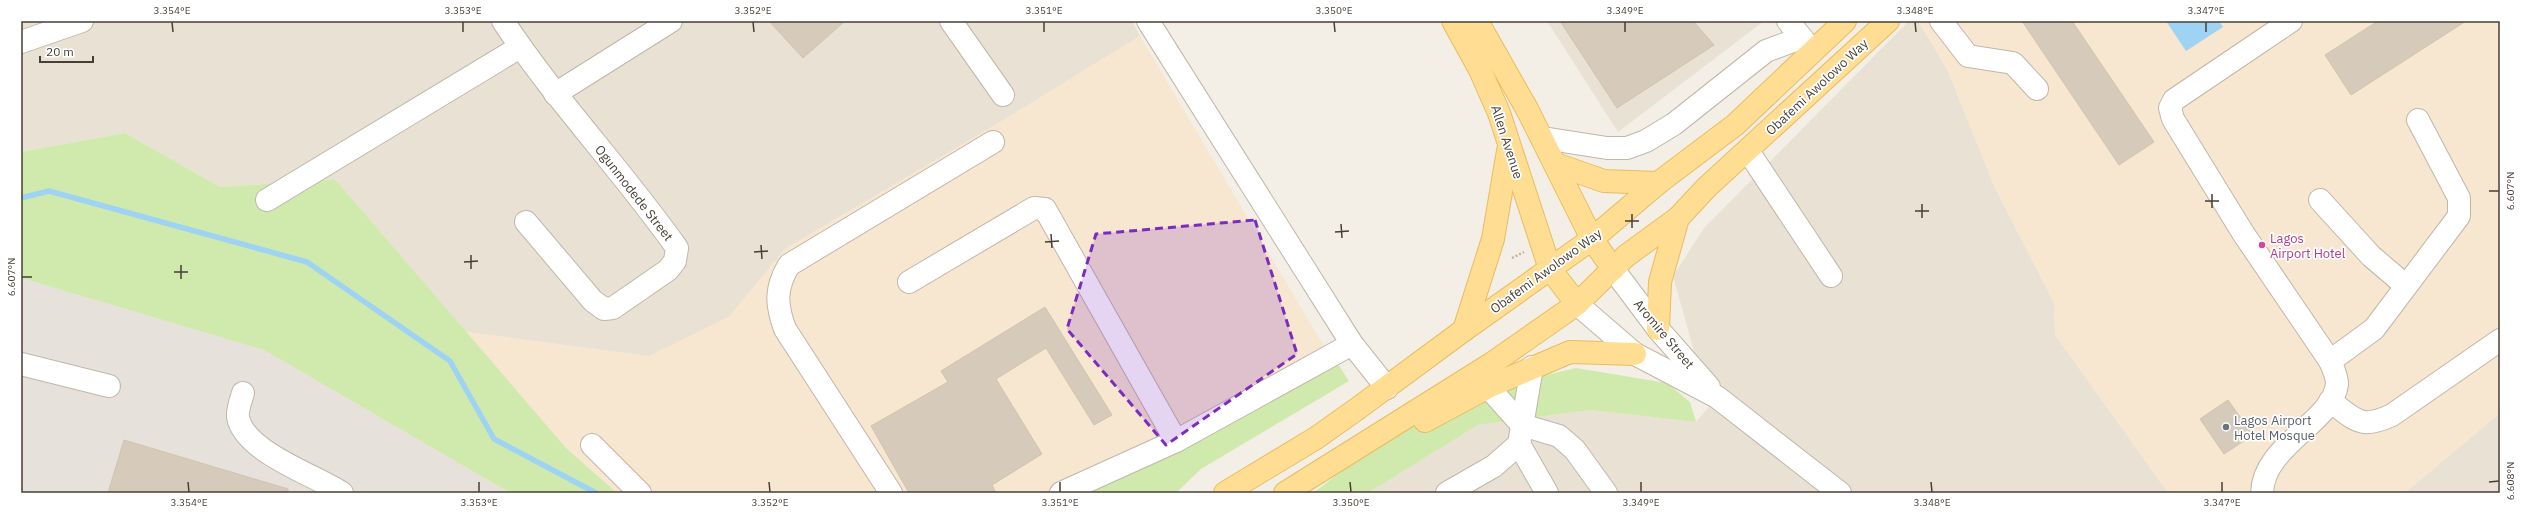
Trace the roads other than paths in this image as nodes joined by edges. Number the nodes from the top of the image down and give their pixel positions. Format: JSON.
{"nodes":[{"id":1,"x":82,"y":21,"type":"edge"},
{"id":2,"x":503,"y":21,"type":"edge"},
{"id":3,"x":671,"y":21,"type":"edge"},
{"id":4,"x":951,"y":21,"type":"edge"},
{"id":5,"x":1148,"y":21,"type":"edge"},
{"id":6,"x":1453,"y":21,"type":"edge"},
{"id":7,"x":1477,"y":21,"type":"edge"},
{"id":8,"x":1846,"y":21,"type":"edge"},
{"id":9,"x":1888,"y":21,"type":"edge"},
{"id":10,"x":1941,"y":21,"type":"edge"},
{"id":11,"x":2291,"y":21,"type":"edge"},
{"id":12,"x":1801,"y":37,"type":"edge"},
{"id":13,"x":21,"y":42,"type":"edge"},
{"id":14,"x":520,"y":47,"type":"junction"},
{"id":15,"x":2036,"y":88,"type":"dead end"},
{"id":16,"x":555,"y":94,"type":"junction"},
{"id":17,"x":1003,"y":95,"type":"dead end"},
{"id":18,"x":2418,"y":120,"type":"dead end"},
{"id":19,"x":1543,"y":138,"type":"junction"},
{"id":20,"x":993,"y":142,"type":"dead end"},
{"id":21,"x":1508,"y":148,"type":"junction"},
{"id":22,"x":1748,"y":151,"type":"junction"},
{"id":23,"x":1556,"y":164,"type":"junction"},
{"id":24,"x":1658,"y":183,"type":"junction"},
{"id":25,"x":267,"y":200,"type":"dead end"},
{"id":26,"x":2320,"y":200,"type":"dead end"},
{"id":27,"x":1678,"y":218,"type":"junction"},
{"id":28,"x":526,"y":222,"type":"dead end"},
{"id":29,"x":1592,"y":239,"type":"junction"},
{"id":30,"x":1550,"y":269,"type":"junction"},
{"id":31,"x":1613,"y":269,"type":"junction"},
{"id":32,"x":1831,"y":276,"type":"dead end"},
{"id":33,"x":909,"y":282,"type":"dead end"},
{"id":34,"x":2405,"y":285,"type":"junction"},
{"id":35,"x":1577,"y":304,"type":"junction"},
{"id":36,"x":1658,"y":329,"type":"junction"},
{"id":37,"x":1464,"y":330,"type":"junction"},
{"id":38,"x":2500,"y":340,"type":"edge"},
{"id":39,"x":1352,"y":344,"type":"junction"},
{"id":40,"x":1635,"y":354,"type":"junction"},
{"id":41,"x":2330,"y":361,"type":"junction"},
{"id":42,"x":21,"y":364,"type":"edge"},
{"id":43,"x":1532,"y":367,"type":"junction"},
{"id":44,"x":109,"y":386,"type":"dead end"},
{"id":45,"x":1488,"y":387,"type":"junction"},
{"id":46,"x":1387,"y":388,"type":"junction"},
{"id":47,"x":242,"y":393,"type":"dead end"},
{"id":48,"x":1717,"y":397,"type":"junction"},
{"id":49,"x":2330,"y":401,"type":"junction"},
{"id":50,"x":1520,"y":435,"type":"junction"},
{"id":51,"x":1176,"y":441,"type":"junction"},
{"id":52,"x":592,"y":445,"type":"dead end"},
{"id":53,"x":342,"y":493,"type":"edge"},
{"id":54,"x":640,"y":493,"type":"edge"},
{"id":55,"x":891,"y":493,"type":"edge"},
{"id":56,"x":1061,"y":493,"type":"edge"},
{"id":57,"x":1225,"y":493,"type":"edge"},
{"id":58,"x":1286,"y":493,"type":"edge"},
{"id":59,"x":1447,"y":493,"type":"edge"},
{"id":60,"x":1547,"y":493,"type":"edge"},
{"id":61,"x":1606,"y":493,"type":"edge"},
{"id":62,"x":1840,"y":493,"type":"edge"},
{"id":63,"x":2262,"y":493,"type":"edge"}],
"edges":[{"from":1,"to":13,"type":"street"},
{"from":2,"to":14,"type":"street","name":"Ogunmodede Street"},
{"from":3,"to":16,"type":"street"},
{"from":4,"to":17,"type":"street"},
{"from":5,"to":39,"type":"street"},
{"from":6,"to":21,"type":"main road","name":"Allen Avenue"},
{"from":7,"to":19,"type":"main road","name":"Allen Avenue"},
{"from":8,"to":12,"type":"main road","name":"Obafemi Awolowo Way"},
{"from":9,"to":22,"type":"main road","name":"Obafemi Awolowo Way"},
{"from":10,"to":15,"type":"street"},
{"from":11,"to":41,"type":"street"},
{"from":12,"to":19,"type":"street"},
{"from":12,"to":24,"type":"main road","name":"Obafemi Awolowo Way"},
{"from":14,"to":16,"type":"street","name":"Ogunmodede Street"},
{"from":14,"to":25,"type":"street"},
{"from":16,"to":28,"type":"street","name":"Ogunmodede Street"},
{"from":18,"to":34,"type":"street"},
{"from":19,"to":23,"type":"main road","name":"Allen Avenue"},
{"from":20,"to":55,"type":"street"},
{"from":21,"to":30,"type":"main road","name":"Allen Avenue"},
{"from":21,"to":37,"type":"main road"},
{"from":22,"to":27,"type":"main road","name":"Obafemi Awolowo Way"},
{"from":22,"to":32,"type":"street"},
{"from":23,"to":24,"type":"main road"},
{"from":23,"to":29,"type":"main road","name":"Allen Avenue"},
{"from":24,"to":29,"type":"main road","name":"Obafemi Awolowo Way"},
{"from":26,"to":34,"type":"street"},
{"from":27,"to":31,"type":"main road","name":"Obafemi Awolowo Way"},
{"from":27,"to":36,"type":"main road"},
{"from":29,"to":30,"type":"main road","name":"Obafemi Awolowo Way"},
{"from":29,"to":31,"type":"main road","name":"Allen Avenue"},
{"from":30,"to":35,"type":"main road","name":"Allen Avenue"},
{"from":30,"to":37,"type":"main road","name":"Obafemi Awolowo Way"},
{"from":31,"to":35,"type":"main road","name":"Obafemi Awolowo Way"},
{"from":31,"to":36,"type":"street","name":"Aromire Street"},
{"from":33,"to":51,"type":"street"},
{"from":34,"to":41,"type":"street"},
{"from":35,"to":40,"type":"street","name":"Aromire Street"},
{"from":35,"to":58,"type":"main road","name":"Obafemi Awolowo Way"},
{"from":36,"to":48,"type":"street","name":"Aromire Street"},
{"from":37,"to":46,"type":"main road","name":"Obafemi Awolowo Way"},
{"from":38,"to":49,"type":"street"},
{"from":39,"to":46,"type":"street"},
{"from":39,"to":51,"type":"street"},
{"from":40,"to":43,"type":"main road"},
{"from":40,"to":48,"type":"street","name":"Aromire Street"},
{"from":41,"to":49,"type":"street"},
{"from":42,"to":44,"type":"street"},
{"from":43,"to":45,"type":"main road"},
{"from":43,"to":50,"type":"street"},
{"from":45,"to":50,"type":"street"},
{"from":45,"to":58,"type":"main road"},
{"from":46,"to":57,"type":"main road","name":"Obafemi Awolowo Way"},
{"from":47,"to":53,"type":"street"},
{"from":48,"to":62,"type":"street","name":"Aromire Street"},
{"from":49,"to":63,"type":"street"},
{"from":50,"to":59,"type":"street"},
{"from":50,"to":60,"type":"street"},
{"from":50,"to":61,"type":"street"},
{"from":51,"to":56,"type":"street"},
{"from":52,"to":54,"type":"street"}]}
